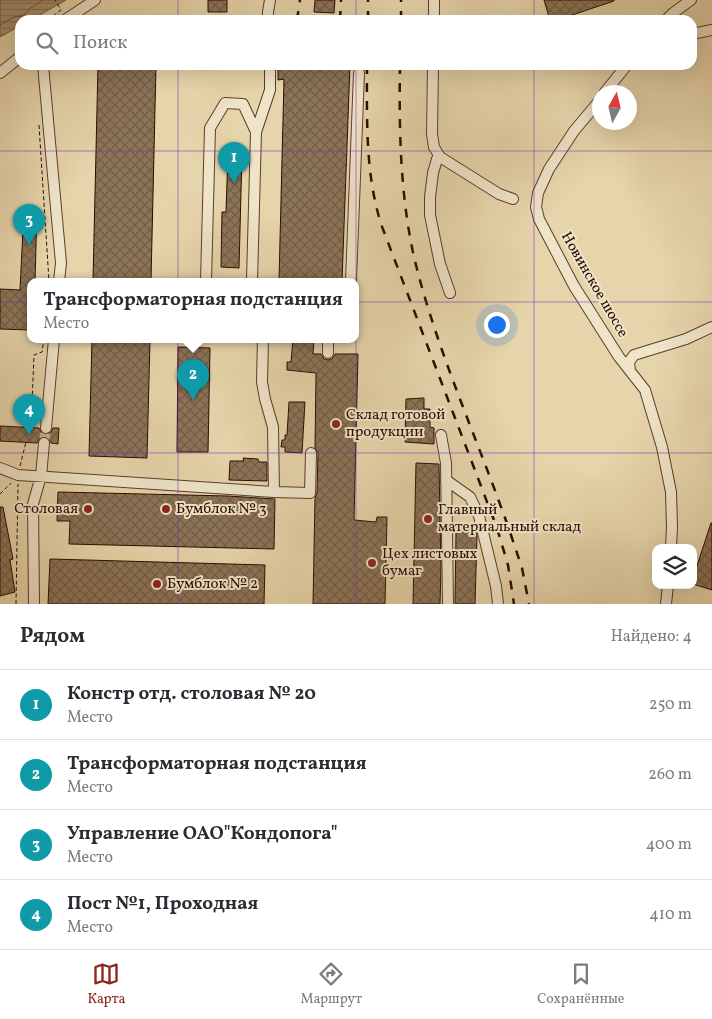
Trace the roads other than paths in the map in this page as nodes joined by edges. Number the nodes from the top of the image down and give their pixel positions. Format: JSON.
{"nodes":[{"id":1,"x":95,"y":0,"type":"edge"},
{"id":2,"x":270,"y":0,"type":"edge"},
{"id":3,"x":434,"y":0,"type":"edge"},
{"id":4,"x":691,"y":0,"type":"edge"},
{"id":5,"x":72,"y":15,"type":"edge"},
{"id":6,"x":268,"y":15,"type":"edge"},
{"id":7,"x":434,"y":15,"type":"edge"},
{"id":8,"x":671,"y":15,"type":"edge"},
{"id":9,"x":712,"y":30,"type":"edge"},
{"id":10,"x":697,"y":33,"type":"edge"},
{"id":11,"x":15,"y":61,"type":"edge"},
{"id":12,"x":44,"y":70,"type":"edge"},
{"id":13,"x":270,"y":70,"type":"edge"},
{"id":14,"x":434,"y":70,"type":"edge"},
{"id":15,"x":623,"y":70,"type":"edge"},
{"id":16,"x":0,"y":73,"type":"edge"},
{"id":17,"x":359,"y":73,"type":"dead end"},
{"id":18,"x":611,"y":85,"type":"edge"},
{"id":19,"x":592,"y":110,"type":"edge"},
{"id":20,"x":256,"y":132,"type":"junction"},
{"id":21,"x":440,"y":157,"type":"junction"},
{"id":22,"x":512,"y":199,"type":"dead end"},
{"id":23,"x":59,"y":278,"type":"edge"},
{"id":24,"x":206,"y":278,"type":"edge"},
{"id":25,"x":252,"y":278,"type":"edge"},
{"id":26,"x":351,"y":278,"type":"edge"},
{"id":27,"x":450,"y":293,"type":"dead end"},
{"id":28,"x":712,"y":327,"type":"edge"},
{"id":29,"x":54,"y":343,"type":"edge"},
{"id":30,"x":263,"y":343,"type":"edge"},
{"id":31,"x":328,"y":343,"type":"edge"},
{"id":32,"x":328,"y":353,"type":"dead end"},
{"id":33,"x":630,"y":371,"type":"junction"},
{"id":34,"x":46,"y":428,"type":"tunnel mouth"},
{"id":35,"x":442,"y":435,"type":"dead end"},
{"id":36,"x":44,"y":443,"type":"tunnel mouth"},
{"id":37,"x":311,"y":453,"type":"dead end"},
{"id":38,"x":0,"y":468,"type":"edge"},
{"id":39,"x":40,"y":476,"type":"junction"},
{"id":40,"x":446,"y":480,"type":"junction"},
{"id":41,"x":274,"y":492,"type":"junction"},
{"id":42,"x":671,"y":544,"type":"edge"},
{"id":43,"x":668,"y":589,"type":"edge"},
{"id":44,"x":34,"y":604,"type":"edge"},
{"id":45,"x":448,"y":604,"type":"edge"},
{"id":46,"x":498,"y":604,"type":"edge"},
{"id":47,"x":666,"y":604,"type":"edge"}],
"edges":[{"from":1,"to":5,"type":"street"},
{"from":2,"to":6,"type":"street"},
{"from":3,"to":7,"type":"street"},
{"from":4,"to":8,"type":"street"},
{"from":9,"to":10,"type":"street"},
{"from":11,"to":16,"type":"street"},
{"from":12,"to":23,"type":"street"},
{"from":13,"to":20,"type":"street"},
{"from":14,"to":21,"type":"street"},
{"from":15,"to":18,"type":"street"},
{"from":17,"to":26,"type":"street"},
{"from":19,"to":33,"type":"street","name":"Новинское шоссе"},
{"from":20,"to":24,"type":"street"},
{"from":20,"to":25,"type":"street"},
{"from":21,"to":22,"type":"street"},
{"from":21,"to":27,"type":"street"},
{"from":28,"to":33,"type":"street"},
{"from":29,"to":34,"type":"street"},
{"from":30,"to":41,"type":"street"},
{"from":31,"to":32,"type":"street"},
{"from":33,"to":42,"type":"street","name":"Новинское шоссе"},
{"from":35,"to":40,"type":"street"},
{"from":36,"to":39,"type":"street"},
{"from":37,"to":41,"type":"street"},
{"from":38,"to":39,"type":"street"},
{"from":39,"to":41,"type":"street"},
{"from":39,"to":44,"type":"street"},
{"from":40,"to":45,"type":"street"},
{"from":40,"to":46,"type":"street"},
{"from":43,"to":47,"type":"street"}]}
